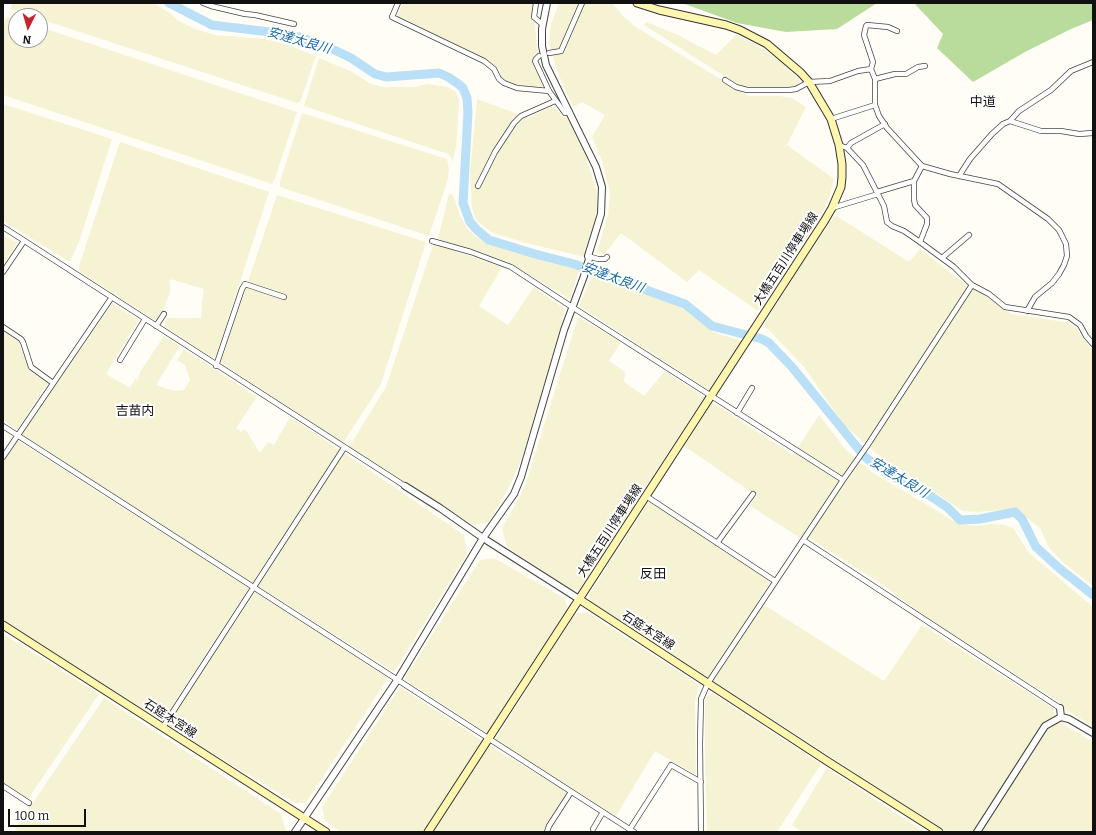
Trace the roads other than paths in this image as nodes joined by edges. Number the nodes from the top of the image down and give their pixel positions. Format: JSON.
{"nodes":[{"id":1,"x":203,"y":3,"type":"edge"},
{"id":2,"x":398,"y":3,"type":"edge"},
{"id":3,"x":536,"y":3,"type":"edge"},
{"id":4,"x":547,"y":3,"type":"edge"},
{"id":5,"x":582,"y":3,"type":"edge"},
{"id":6,"x":637,"y":3,"type":"edge"},
{"id":7,"x":294,"y":24,"type":"dead end"},
{"id":8,"x":542,"y":24,"type":"junction"},
{"id":9,"x":897,"y":31,"type":"dead end"},
{"id":10,"x":549,"y":53,"type":"dead end"},
{"id":11,"x":539,"y":56,"type":"dead end"},
{"id":12,"x":1093,"y":62,"type":"edge"},
{"id":13,"x":925,"y":66,"type":"dead end"},
{"id":14,"x":871,"y":69,"type":"junction"},
{"id":15,"x":875,"y":79,"type":"junction"},
{"id":16,"x":725,"y":80,"type":"dead end"},
{"id":17,"x":809,"y":82,"type":"junction"},
{"id":18,"x":549,"y":91,"type":"junction"},
{"id":19,"x":555,"y":101,"type":"junction"},
{"id":20,"x":875,"y":105,"type":"junction"},
{"id":21,"x":570,"y":112,"type":"junction"},
{"id":22,"x":831,"y":119,"type":"junction"},
{"id":23,"x":1010,"y":121,"type":"junction"},
{"id":24,"x":885,"y":124,"type":"junction"},
{"id":25,"x":1093,"y":133,"type":"edge"},
{"id":26,"x":839,"y":145,"type":"junction"},
{"id":27,"x":847,"y":148,"type":"junction"},
{"id":28,"x":922,"y":166,"type":"junction"},
{"id":29,"x":959,"y":176,"type":"junction"},
{"id":30,"x":914,"y":181,"type":"junction"},
{"id":31,"x":478,"y":186,"type":"dead end"},
{"id":32,"x":877,"y":193,"type":"junction"},
{"id":33,"x":832,"y":208,"type":"junction"},
{"id":34,"x":3,"y":227,"type":"edge"},
{"id":35,"x":969,"y":235,"type":"dead end"},
{"id":36,"x":24,"y":240,"type":"junction"},
{"id":37,"x":432,"y":240,"type":"dead end"},
{"id":38,"x":920,"y":242,"type":"junction"},
{"id":39,"x":588,"y":257,"type":"junction"},
{"id":40,"x":607,"y":257,"type":"dead end"},
{"id":41,"x":942,"y":258,"type":"junction"},
{"id":42,"x":3,"y":272,"type":"edge"},
{"id":43,"x":972,"y":285,"type":"junction"},
{"id":44,"x":112,"y":297,"type":"junction"},
{"id":45,"x":284,"y":297,"type":"dead end"},
{"id":46,"x":572,"y":307,"type":"junction"},
{"id":47,"x":1027,"y":311,"type":"junction"},
{"id":48,"x":164,"y":314,"type":"dead end"},
{"id":49,"x":145,"y":319,"type":"junction"},
{"id":50,"x":156,"y":326,"type":"junction"},
{"id":51,"x":3,"y":327,"type":"edge"},
{"id":52,"x":1093,"y":344,"type":"edge"},
{"id":53,"x":120,"y":360,"type":"dead end"},
{"id":54,"x":216,"y":366,"type":"junction"},
{"id":55,"x":53,"y":383,"type":"junction"},
{"id":56,"x":752,"y":388,"type":"dead end"},
{"id":57,"x":710,"y":396,"type":"junction"},
{"id":58,"x":737,"y":413,"type":"junction"},
{"id":59,"x":3,"y":426,"type":"edge"},
{"id":60,"x":17,"y":435,"type":"junction"},
{"id":61,"x":344,"y":448,"type":"junction"},
{"id":62,"x":3,"y":457,"type":"edge"},
{"id":63,"x":843,"y":480,"type":"junction"},
{"id":64,"x":405,"y":486,"type":"joint"},
{"id":65,"x":753,"y":494,"type":"dead end"},
{"id":66,"x":646,"y":496,"type":"junction"},
{"id":67,"x":483,"y":538,"type":"junction"},
{"id":68,"x":803,"y":540,"type":"junction"},
{"id":69,"x":717,"y":543,"type":"junction"},
{"id":70,"x":775,"y":581,"type":"junction"},
{"id":71,"x":253,"y":587,"type":"junction"},
{"id":72,"x":579,"y":599,"type":"junction"},
{"id":73,"x":3,"y":625,"type":"edge"},
{"id":74,"x":398,"y":679,"type":"junction"},
{"id":75,"x":708,"y":683,"type":"junction"},
{"id":76,"x":1060,"y":708,"type":"joint"},
{"id":77,"x":1061,"y":717,"type":"junction"},
{"id":78,"x":162,"y":727,"type":"junction"},
{"id":79,"x":1093,"y":733,"type":"edge"},
{"id":80,"x":489,"y":739,"type":"junction"},
{"id":81,"x":701,"y":782,"type":"junction"},
{"id":82,"x":3,"y":786,"type":"edge"},
{"id":83,"x":572,"y":792,"type":"junction"},
{"id":84,"x":29,"y":803,"type":"dead end"},
{"id":85,"x":603,"y":812,"type":"junction"},
{"id":86,"x":305,"y":818,"type":"junction"},
{"id":87,"x":593,"y":829,"type":"dead end"},
{"id":88,"x":632,"y":831,"type":"edge"},
{"id":89,"x":295,"y":832,"type":"edge"},
{"id":90,"x":326,"y":832,"type":"edge"},
{"id":91,"x":428,"y":832,"type":"edge"},
{"id":92,"x":547,"y":832,"type":"edge"},
{"id":93,"x":701,"y":832,"type":"edge"},
{"id":94,"x":939,"y":832,"type":"edge"},
{"id":95,"x":976,"y":832,"type":"edge"}],
"edges":[{"from":1,"to":7,"type":"street"},
{"from":2,"to":18,"type":"street"},
{"from":3,"to":8,"type":"street"},
{"from":4,"to":8,"type":"street"},
{"from":5,"to":10,"type":"street"},
{"from":6,"to":17,"type":"main road","name":"大橋五百川停車場線"},
{"from":8,"to":21,"type":"street"},
{"from":9,"to":14,"type":"street"},
{"from":11,"to":18,"type":"street"},
{"from":12,"to":23,"type":"street"},
{"from":13,"to":15,"type":"street"},
{"from":14,"to":15,"type":"street"},
{"from":14,"to":17,"type":"street"},
{"from":15,"to":20,"type":"street"},
{"from":16,"to":17,"type":"street"},
{"from":17,"to":22,"type":"main road","name":"大橋五百川停車場線"},
{"from":18,"to":19,"type":"street"},
{"from":19,"to":21,"type":"street"},
{"from":19,"to":31,"type":"street"},
{"from":20,"to":22,"type":"street"},
{"from":20,"to":24,"type":"street"},
{"from":21,"to":39,"type":"street"},
{"from":22,"to":26,"type":"main road","name":"大橋五百川停車場線"},
{"from":23,"to":25,"type":"street"},
{"from":23,"to":29,"type":"street"},
{"from":24,"to":27,"type":"street"},
{"from":24,"to":28,"type":"street"},
{"from":26,"to":27,"type":"street"},
{"from":26,"to":33,"type":"main road","name":"大橋五百川停車場線"},
{"from":27,"to":32,"type":"street"},
{"from":28,"to":29,"type":"street"},
{"from":28,"to":30,"type":"street"},
{"from":29,"to":47,"type":"street"},
{"from":30,"to":32,"type":"street"},
{"from":30,"to":38,"type":"street"},
{"from":32,"to":33,"type":"street"},
{"from":32,"to":38,"type":"street"},
{"from":33,"to":57,"type":"main road","name":"大橋五百川停車場線"},
{"from":34,"to":36,"type":"street"},
{"from":35,"to":41,"type":"street"},
{"from":36,"to":42,"type":"street"},
{"from":36,"to":44,"type":"street"},
{"from":37,"to":46,"type":"street"},
{"from":38,"to":41,"type":"street"},
{"from":39,"to":40,"type":"street"},
{"from":39,"to":46,"type":"street"},
{"from":41,"to":43,"type":"street"},
{"from":43,"to":47,"type":"street"},
{"from":43,"to":63,"type":"street"},
{"from":44,"to":49,"type":"street"},
{"from":44,"to":55,"type":"street"},
{"from":45,"to":54,"type":"street"},
{"from":46,"to":57,"type":"street"},
{"from":46,"to":67,"type":"street"},
{"from":47,"to":52,"type":"street"},
{"from":48,"to":50,"type":"street"},
{"from":49,"to":50,"type":"street"},
{"from":49,"to":53,"type":"street"},
{"from":50,"to":54,"type":"street"},
{"from":51,"to":55,"type":"street"},
{"from":54,"to":61,"type":"street"},
{"from":55,"to":60,"type":"street"},
{"from":56,"to":58,"type":"street"},
{"from":57,"to":58,"type":"street"},
{"from":57,"to":66,"type":"main road","name":"大橋五百川停車場線"},
{"from":58,"to":63,"type":"street"},
{"from":59,"to":60,"type":"street"},
{"from":60,"to":62,"type":"street"},
{"from":60,"to":71,"type":"street"},
{"from":61,"to":64,"type":"street"},
{"from":61,"to":71,"type":"street"},
{"from":63,"to":68,"type":"street"},
{"from":64,"to":67,"type":"street"},
{"from":65,"to":69,"type":"street"},
{"from":66,"to":69,"type":"street"},
{"from":66,"to":72,"type":"main road","name":"大橋五百川停車場線"},
{"from":67,"to":72,"type":"street"},
{"from":67,"to":74,"type":"street"},
{"from":68,"to":70,"type":"street"},
{"from":68,"to":76,"type":"street"},
{"from":69,"to":70,"type":"street"},
{"from":70,"to":75,"type":"street"},
{"from":71,"to":74,"type":"street"},
{"from":71,"to":78,"type":"street"},
{"from":72,"to":75,"type":"main road","name":"石筵本宮線"},
{"from":72,"to":80,"type":"main road"},
{"from":73,"to":78,"type":"main road","name":"石筵本宮線"},
{"from":74,"to":80,"type":"street"},
{"from":74,"to":86,"type":"street"},
{"from":75,"to":81,"type":"street"},
{"from":75,"to":94,"type":"main road","name":"石筵本宮線"},
{"from":76,"to":77,"type":"street"},
{"from":77,"to":79,"type":"street"},
{"from":77,"to":95,"type":"street"},
{"from":78,"to":86,"type":"main road","name":"石筵本宮線"},
{"from":80,"to":83,"type":"street"},
{"from":80,"to":91,"type":"main road"},
{"from":81,"to":88,"type":"street"},
{"from":81,"to":93,"type":"street"},
{"from":82,"to":84,"type":"street"},
{"from":83,"to":85,"type":"street"},
{"from":83,"to":92,"type":"street"},
{"from":85,"to":87,"type":"street"},
{"from":85,"to":88,"type":"street"},
{"from":86,"to":89,"type":"street"},
{"from":86,"to":90,"type":"main road","name":"石筵本宮線"}]}
